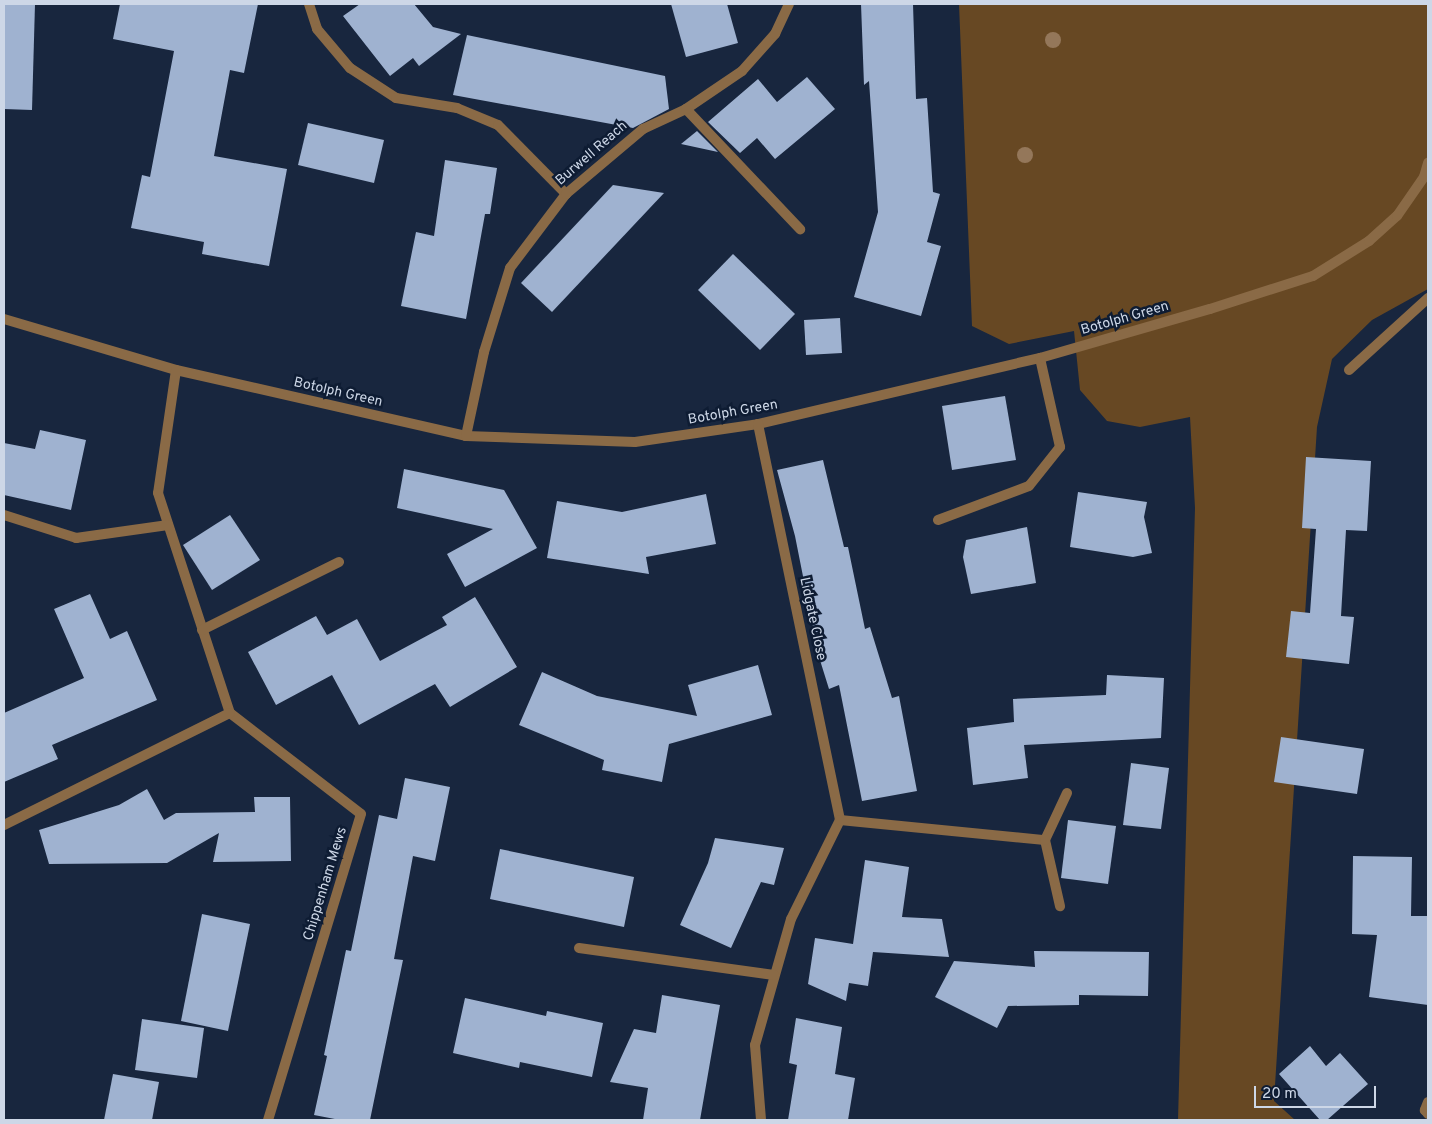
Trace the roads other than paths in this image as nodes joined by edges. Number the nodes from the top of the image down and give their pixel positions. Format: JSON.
{"nodes":[{"id":1,"x":309,"y":4,"type":"edge"},
{"id":2,"x":789,"y":4,"type":"edge"},
{"id":3,"x":686,"y":108,"type":"junction"},
{"id":4,"x":1428,"y":163,"type":"edge"},
{"id":5,"x":1426,"y":179,"type":"edge"},
{"id":6,"x":566,"y":194,"type":"junction"},
{"id":7,"x":800,"y":229,"type":"dead end"},
{"id":8,"x":1428,"y":298,"type":"edge"},
{"id":9,"x":4,"y":319,"type":"edge"},
{"id":10,"x":1040,"y":358,"type":"junction"},
{"id":11,"x":176,"y":370,"type":"junction"},
{"id":12,"x":1349,"y":370,"type":"dead end"},
{"id":13,"x":758,"y":424,"type":"junction"},
{"id":14,"x":466,"y":436,"type":"junction"},
{"id":15,"x":4,"y":516,"type":"edge"},
{"id":16,"x":938,"y":520,"type":"dead end"},
{"id":17,"x":168,"y":524,"type":"junction"},
{"id":18,"x":339,"y":562,"type":"dead end"},
{"id":19,"x":202,"y":630,"type":"junction"},
{"id":20,"x":230,"y":713,"type":"junction"},
{"id":21,"x":1067,"y":793,"type":"dead end"},
{"id":22,"x":840,"y":820,"type":"junction"},
{"id":23,"x":4,"y":825,"type":"edge"},
{"id":24,"x":1045,"y":840,"type":"junction"},
{"id":25,"x":1060,"y":906,"type":"dead end"},
{"id":26,"x":579,"y":948,"type":"dead end"},
{"id":27,"x":774,"y":975,"type":"junction"},
{"id":28,"x":1428,"y":1102,"type":"edge"},
{"id":29,"x":1428,"y":1114,"type":"edge"},
{"id":30,"x":268,"y":1120,"type":"edge"},
{"id":31,"x":761,"y":1120,"type":"edge"}],
"edges":[{"from":1,"to":6,"type":"street"},
{"from":2,"to":3,"type":"street","name":"Burwell Reach"},
{"from":3,"to":6,"type":"street","name":"Burwell Reach"},
{"from":3,"to":7,"type":"street"},
{"from":4,"to":5,"type":"street","name":"Botolph Green"},
{"from":5,"to":10,"type":"street","name":"Botolph Green"},
{"from":6,"to":14,"type":"street","name":"Burwell Reach"},
{"from":8,"to":12,"type":"street"},
{"from":9,"to":11,"type":"street","name":"Botolph Green"},
{"from":10,"to":13,"type":"street","name":"Botolph Green"},
{"from":10,"to":16,"type":"street"},
{"from":11,"to":14,"type":"street","name":"Botolph Green"},
{"from":11,"to":17,"type":"street"},
{"from":13,"to":14,"type":"street","name":"Botolph Green"},
{"from":13,"to":22,"type":"street","name":"Lidgate Close"},
{"from":15,"to":17,"type":"street"},
{"from":17,"to":19,"type":"street"},
{"from":18,"to":19,"type":"street"},
{"from":19,"to":20,"type":"street"},
{"from":20,"to":23,"type":"street"},
{"from":20,"to":30,"type":"street","name":"Chippenham Mews"},
{"from":21,"to":24,"type":"street"},
{"from":22,"to":24,"type":"street"},
{"from":22,"to":27,"type":"street"},
{"from":24,"to":25,"type":"street"},
{"from":26,"to":27,"type":"street"},
{"from":27,"to":31,"type":"street"},
{"from":28,"to":29,"type":"street"}]}
